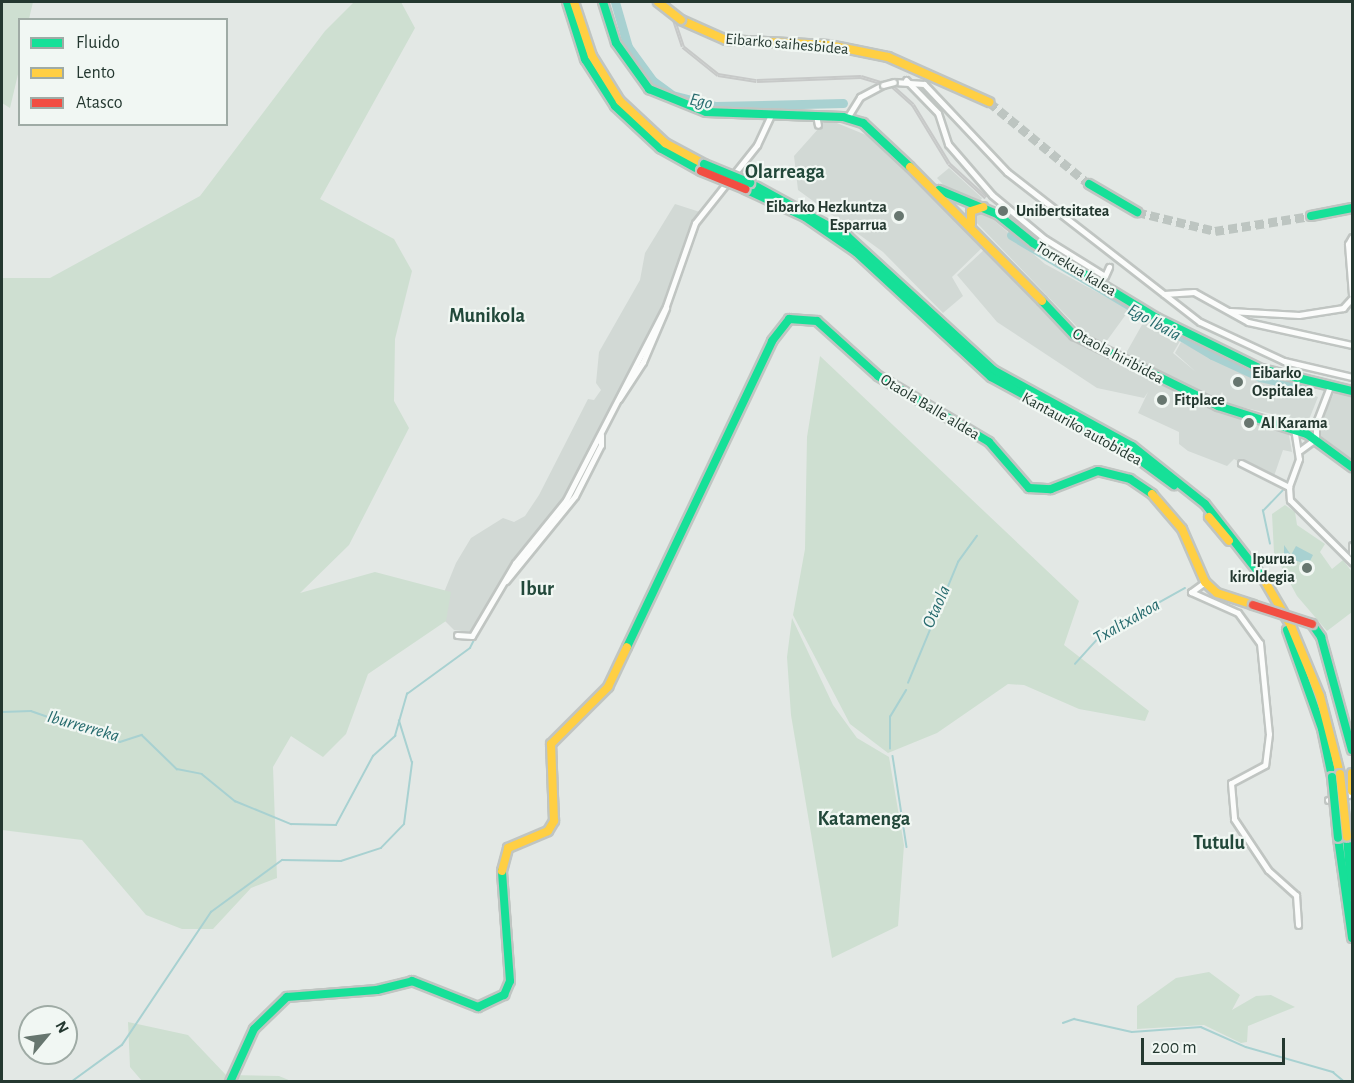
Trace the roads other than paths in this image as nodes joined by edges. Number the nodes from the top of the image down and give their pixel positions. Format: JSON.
{"nodes":[{"id":1,"x":567,"y":2,"type":"edge"},
{"id":2,"x":574,"y":2,"type":"edge"},
{"id":3,"x":603,"y":2,"type":"edge"},
{"id":4,"x":658,"y":2,"type":"edge"},
{"id":5,"x":906,"y":80,"type":"junction"},
{"id":6,"x":920,"y":81,"type":"junction"},
{"id":7,"x":914,"y":86,"type":"junction"},
{"id":8,"x":989,"y":102,"type":"tunnel mouth"},
{"id":9,"x":771,"y":115,"type":"junction"},
{"id":10,"x":816,"y":115,"type":"junction"},
{"id":11,"x":845,"y":117,"type":"junction"},
{"id":12,"x":818,"y":125,"type":"dead end"},
{"id":13,"x":703,"y":167,"type":"junction"},
{"id":14,"x":910,"y":167,"type":"junction"},
{"id":15,"x":1089,"y":184,"type":"tunnel mouth"},
{"id":16,"x":984,"y":207,"type":"junction"},
{"id":17,"x":1353,"y":208,"type":"edge"},
{"id":18,"x":1137,"y":212,"type":"tunnel mouth"},
{"id":19,"x":1311,"y":216,"type":"tunnel mouth"},
{"id":20,"x":972,"y":226,"type":"junction"},
{"id":21,"x":1353,"y":237,"type":"edge"},
{"id":22,"x":1109,"y":267,"type":"dead end"},
{"id":23,"x":1186,"y":292,"type":"junction"},
{"id":24,"x":1164,"y":294,"type":"junction"},
{"id":25,"x":1353,"y":296,"type":"edge"},
{"id":26,"x":1176,"y":304,"type":"junction"},
{"id":27,"x":1245,"y":310,"type":"junction"},
{"id":28,"x":1230,"y":311,"type":"junction"},
{"id":29,"x":1248,"y":322,"type":"junction"},
{"id":30,"x":1353,"y":345,"type":"edge"},
{"id":31,"x":1353,"y":377,"type":"edge"},
{"id":32,"x":1300,"y":378,"type":"junction"},
{"id":33,"x":1330,"y":386,"type":"junction"},
{"id":34,"x":1353,"y":389,"type":"edge"},
{"id":35,"x":1316,"y":423,"type":"junction"},
{"id":36,"x":1293,"y":428,"type":"junction"},
{"id":37,"x":1306,"y":433,"type":"junction"},
{"id":38,"x":1316,"y":440,"type":"junction"},
{"id":39,"x":1298,"y":444,"type":"junction"},
{"id":40,"x":1298,"y":452,"type":"junction"},
{"id":41,"x":1241,"y":463,"type":"dead end"},
{"id":42,"x":1353,"y":467,"type":"edge"},
{"id":43,"x":1289,"y":487,"type":"junction"},
{"id":44,"x":1352,"y":550,"type":"edge"},
{"id":45,"x":1344,"y":551,"type":"junction"},
{"id":46,"x":1353,"y":562,"type":"edge"},
{"id":47,"x":1205,"y":582,"type":"junction"},
{"id":48,"x":457,"y":635,"type":"dead end"},
{"id":49,"x":1353,"y":750,"type":"edge"},
{"id":50,"x":1353,"y":773,"type":"edge"},
{"id":51,"x":1353,"y":793,"type":"edge"},
{"id":52,"x":1328,"y":800,"type":"dead end"},
{"id":53,"x":1342,"y":837,"type":"junction"},
{"id":54,"x":1353,"y":897,"type":"edge"},
{"id":55,"x":1298,"y":925,"type":"dead end"},
{"id":56,"x":1353,"y":938,"type":"edge"},
{"id":57,"x":230,"y":1082,"type":"edge"}],
"edges":[{"from":1,"to":13,"type":"main road"},
{"from":2,"to":13,"type":"main road"},
{"from":3,"to":9,"type":"main road"},
{"from":4,"to":8,"type":"main road","name":"Eibarko saihesbidea","bridge":true},
{"from":5,"to":6,"type":"street"},
{"from":5,"to":7,"type":"street"},
{"from":5,"to":11,"type":"street","bridge":true},
{"from":6,"to":7,"type":"street"},
{"from":6,"to":24,"type":"street"},
{"from":7,"to":22,"type":"street"},
{"from":9,"to":10,"type":"main road"},
{"from":9,"to":48,"type":"street"},
{"from":10,"to":11,"type":"main road"},
{"from":10,"to":12,"type":"street"},
{"from":11,"to":14,"type":"main road","name":"Otaola hiribidea"},
{"from":13,"to":53,"type":"main road","name":"Kantauriko autobidea","bridge":true},
{"from":14,"to":16,"type":"main road","name":"Torrekua kalea"},
{"from":14,"to":20,"type":"main road","name":"Otaola hiribidea"},
{"from":15,"to":18,"type":"main road"},
{"from":16,"to":20,"type":"main road"},
{"from":16,"to":32,"type":"main road","name":"Torrekua kalea"},
{"from":17,"to":19,"type":"main road"},
{"from":20,"to":36,"type":"main road","name":"Otaola hiribidea"},
{"from":21,"to":25,"type":"street"},
{"from":23,"to":24,"type":"street"},
{"from":23,"to":26,"type":"street"},
{"from":23,"to":28,"type":"street"},
{"from":24,"to":26,"type":"street"},
{"from":25,"to":27,"type":"street"},
{"from":26,"to":31,"type":"street"},
{"from":27,"to":28,"type":"street"},
{"from":27,"to":29,"type":"street"},
{"from":28,"to":29,"type":"street"},
{"from":29,"to":30,"type":"street"},
{"from":32,"to":33,"type":"main road","name":"Torrekua kalea"},
{"from":32,"to":34,"type":"main road"},
{"from":33,"to":34,"type":"main road","name":"Torrekua kalea"},
{"from":33,"to":35,"type":"street"},
{"from":35,"to":37,"type":"street"},
{"from":35,"to":38,"type":"street"},
{"from":36,"to":37,"type":"main road","name":"Otaola hiribidea"},
{"from":36,"to":39,"type":"street"},
{"from":37,"to":38,"type":"main road","name":"Otaola hiribidea"},
{"from":37,"to":39,"type":"street"},
{"from":38,"to":40,"type":"street"},
{"from":38,"to":42,"type":"main road","name":"Otaola hiribidea"},
{"from":39,"to":40,"type":"street"},
{"from":40,"to":43,"type":"street"},
{"from":41,"to":43,"type":"street"},
{"from":43,"to":45,"type":"street"},
{"from":44,"to":45,"type":"street"},
{"from":45,"to":46,"type":"street"},
{"from":47,"to":49,"type":"main road","bridge":true},
{"from":47,"to":55,"type":"street"},
{"from":47,"to":57,"type":"main road","name":"Otaola Balle aldea"},
{"from":50,"to":51,"type":"main road"},
{"from":51,"to":52,"type":"street"},
{"from":53,"to":54,"type":"main road","name":"Kantauriko autobidea"},
{"from":53,"to":56,"type":"main road","name":"Kantauriko autobidea"}]}
